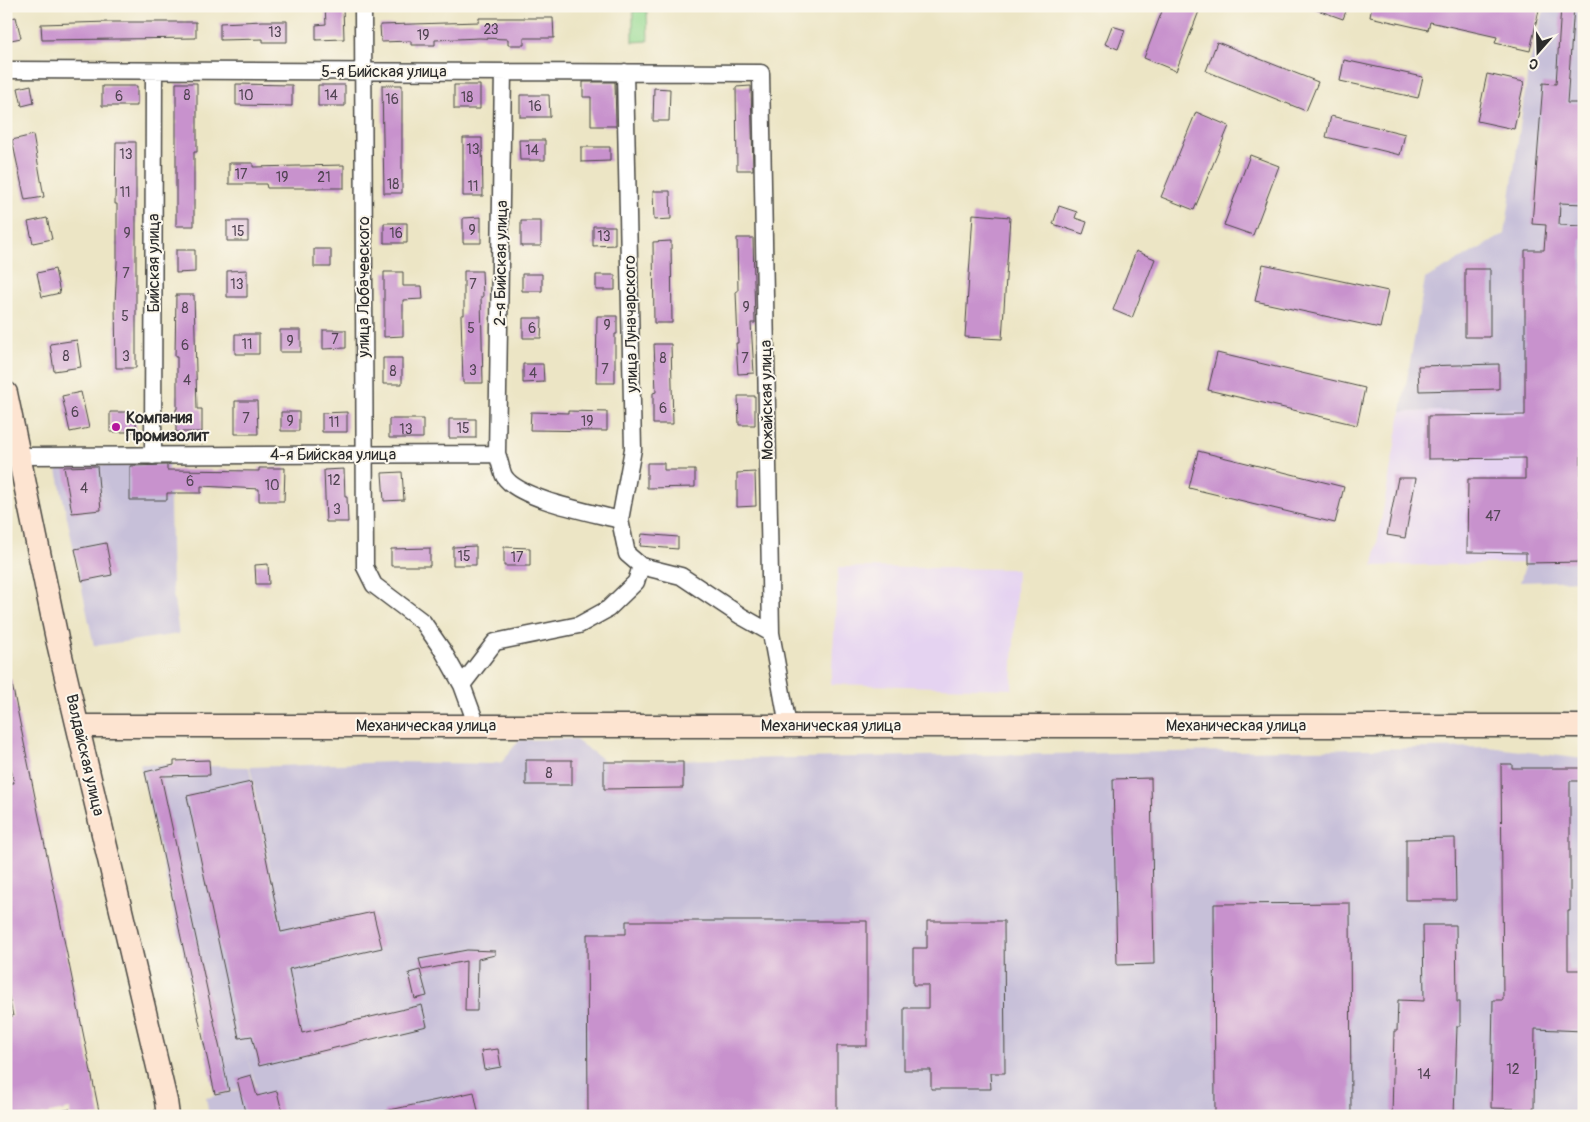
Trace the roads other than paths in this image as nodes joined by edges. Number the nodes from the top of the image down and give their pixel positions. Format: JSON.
{"nodes":[{"id":1,"x":363,"y":6,"type":"edge"},
{"id":2,"x":6,"y":70,"type":"edge"},
{"id":3,"x":154,"y":71,"type":"junction"},
{"id":4,"x":363,"y":72,"type":"junction"},
{"id":5,"x":503,"y":72,"type":"junction"},
{"id":6,"x":625,"y":72,"type":"junction"},
{"id":7,"x":761,"y":73,"type":"joint"},
{"id":8,"x":6,"y":393,"type":"edge"},
{"id":9,"x":364,"y":454,"type":"junction"},
{"id":10,"x":497,"y":454,"type":"junction"},
{"id":11,"x":19,"y":456,"type":"junction"},
{"id":12,"x":153,"y":456,"type":"junction"},
{"id":13,"x":620,"y":520,"type":"junction"},
{"id":14,"x":642,"y":566,"type":"junction"},
{"id":15,"x":771,"y":633,"type":"junction"},
{"id":16,"x":462,"y":685,"type":"junction"},
{"id":17,"x":78,"y":726,"type":"junction"},
{"id":18,"x":477,"y":726,"type":"junction"},
{"id":19,"x":788,"y":726,"type":"junction"},
{"id":20,"x":1584,"y":726,"type":"edge"},
{"id":21,"x":168,"y":1116,"type":"edge"}],
"edges":[{"from":1,"to":4,"type":"street","name":"улица Лобачевского"},
{"from":2,"to":3,"type":"street","name":"5-я Бийская улица"},
{"from":3,"to":4,"type":"street","name":"5-я Бийская улица"},
{"from":3,"to":12,"type":"street","name":"Бийская улица"},
{"from":4,"to":5,"type":"street","name":"5-я Бийская улица"},
{"from":4,"to":9,"type":"street","name":"улица Лобачевского"},
{"from":5,"to":6,"type":"street","name":"5-я Бийская улица"},
{"from":5,"to":10,"type":"street","name":"2-я Бийская улица"},
{"from":6,"to":7,"type":"street","name":"5-я Бийская улица"},
{"from":6,"to":13,"type":"street","name":"улица Луначарского"},
{"from":7,"to":15,"type":"street","name":"Можайская улица"},
{"from":8,"to":11,"type":"street","name":"Валдайская улица"},
{"from":9,"to":10,"type":"street","name":"4-я Бийская улица"},
{"from":9,"to":12,"type":"street","name":"4-я Бийская улица"},
{"from":9,"to":16,"type":"street","name":"улица Лобачевского"},
{"from":10,"to":13,"type":"street"},
{"from":11,"to":12,"type":"street","name":"4-я Бийская улица"},
{"from":11,"to":17,"type":"street","name":"Валдайская улица"},
{"from":13,"to":14,"type":"street","name":"улица Луначарского"},
{"from":14,"to":15,"type":"street"},
{"from":14,"to":16,"type":"street"},
{"from":15,"to":19,"type":"street","name":"Можайская улица"},
{"from":16,"to":18,"type":"street"},
{"from":17,"to":18,"type":"street","name":"Механическая улица"},
{"from":17,"to":21,"type":"street","name":"Валдайская улица"},
{"from":18,"to":19,"type":"street","name":"Механическая улица"},
{"from":19,"to":20,"type":"street","name":"Механическая улица"}]}
